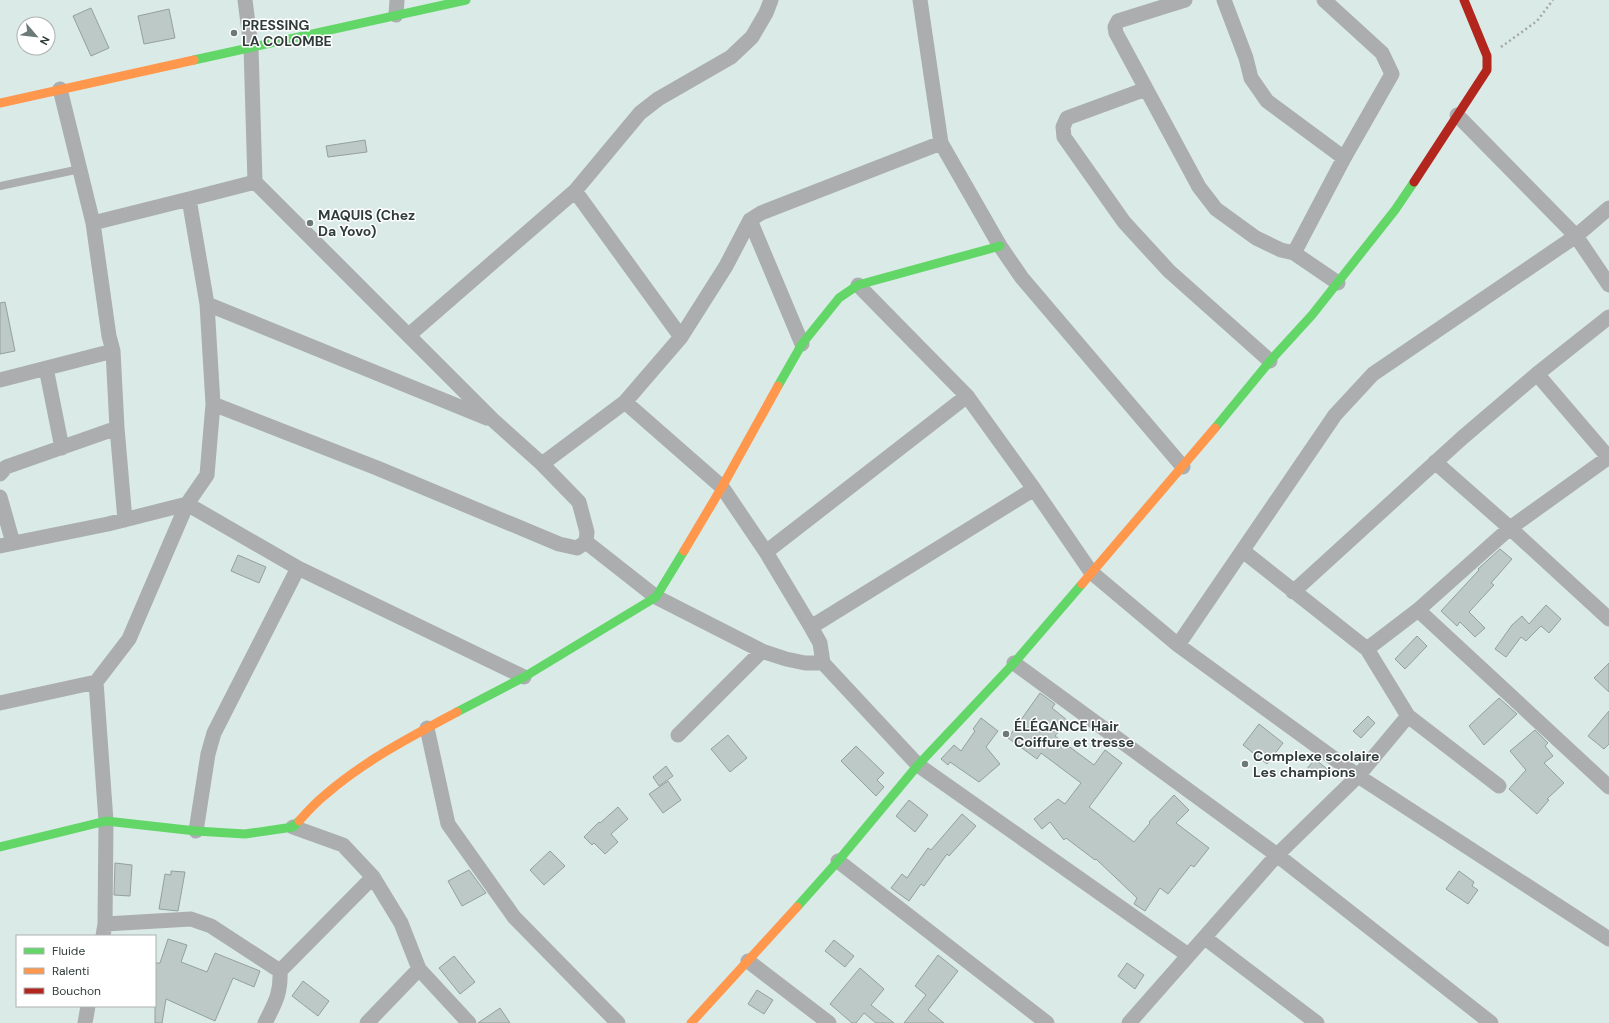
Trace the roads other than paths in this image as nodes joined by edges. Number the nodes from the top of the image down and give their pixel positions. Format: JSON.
{"nodes":[{"id":1,"x":245,"y":0,"type":"edge"},
{"id":2,"x":397,"y":0,"type":"edge"},
{"id":3,"x":466,"y":0,"type":"edge"},
{"id":4,"x":771,"y":0,"type":"edge"},
{"id":5,"x":920,"y":0,"type":"edge"},
{"id":6,"x":1185,"y":0,"type":"edge"},
{"id":7,"x":1224,"y":0,"type":"edge"},
{"id":8,"x":1324,"y":0,"type":"edge"},
{"id":9,"x":1464,"y":0,"type":"edge"},
{"id":10,"x":396,"y":15,"type":"junction"},
{"id":11,"x":251,"y":47,"type":"junction"},
{"id":12,"x":60,"y":89,"type":"junction"},
{"id":13,"x":1146,"y":89,"type":"junction"},
{"id":14,"x":0,"y":102,"type":"edge"},
{"id":15,"x":1457,"y":115,"type":"junction"},
{"id":16,"x":941,"y":143,"type":"junction"},
{"id":17,"x":1344,"y":158,"type":"junction"},
{"id":18,"x":80,"y":169,"type":"junction"},
{"id":19,"x":255,"y":182,"type":"junction"},
{"id":20,"x":0,"y":186,"type":"edge"},
{"id":21,"x":575,"y":191,"type":"junction"},
{"id":22,"x":189,"y":199,"type":"junction"},
{"id":23,"x":1609,"y":208,"type":"edge"},
{"id":24,"x":750,"y":220,"type":"junction"},
{"id":25,"x":93,"y":222,"type":"junction"},
{"id":26,"x":1576,"y":236,"type":"junction"},
{"id":27,"x":1000,"y":246,"type":"junction"},
{"id":28,"x":1294,"y":252,"type":"junction"},
{"id":29,"x":1338,"y":283,"type":"junction"},
{"id":30,"x":1609,"y":284,"type":"edge"},
{"id":31,"x":858,"y":286,"type":"junction"},
{"id":32,"x":208,"y":304,"type":"junction"},
{"id":33,"x":1609,"y":317,"type":"edge"},
{"id":34,"x":409,"y":336,"type":"junction"},
{"id":35,"x":681,"y":337,"type":"junction"},
{"id":36,"x":802,"y":344,"type":"junction"},
{"id":37,"x":113,"y":351,"type":"junction"},
{"id":38,"x":1270,"y":361,"type":"junction"},
{"id":39,"x":46,"y":368,"type":"junction"},
{"id":40,"x":1537,"y":374,"type":"junction"},
{"id":41,"x":0,"y":380,"type":"edge"},
{"id":42,"x":967,"y":396,"type":"junction"},
{"id":43,"x":625,"y":402,"type":"junction"},
{"id":44,"x":213,"y":404,"type":"junction"},
{"id":45,"x":493,"y":420,"type":"junction"},
{"id":46,"x":117,"y":428,"type":"junction"},
{"id":47,"x":62,"y":448,"type":"junction"},
{"id":48,"x":1609,"y":458,"type":"edge"},
{"id":49,"x":1435,"y":462,"type":"junction"},
{"id":50,"x":542,"y":464,"type":"junction"},
{"id":51,"x":1183,"y":467,"type":"junction"},
{"id":52,"x":0,"y":474,"type":"edge"},
{"id":53,"x":722,"y":487,"type":"junction"},
{"id":54,"x":1034,"y":489,"type":"junction"},
{"id":55,"x":0,"y":497,"type":"edge"},
{"id":56,"x":187,"y":504,"type":"junction"},
{"id":57,"x":125,"y":520,"type":"junction"},
{"id":58,"x":1510,"y":528,"type":"junction"},
{"id":59,"x":586,"y":542,"type":"junction"},
{"id":60,"x":6,"y":545,"type":"edge"},
{"id":61,"x":1243,"y":551,"type":"junction"},
{"id":62,"x":766,"y":552,"type":"junction"},
{"id":63,"x":298,"y":568,"type":"junction"},
{"id":64,"x":1091,"y":572,"type":"junction"},
{"id":65,"x":1293,"y":592,"type":"junction"},
{"id":66,"x":656,"y":597,"type":"junction"},
{"id":67,"x":1418,"y":610,"type":"junction"},
{"id":68,"x":1609,"y":619,"type":"edge"},
{"id":69,"x":811,"y":627,"type":"junction"},
{"id":70,"x":1178,"y":645,"type":"junction"},
{"id":71,"x":1367,"y":649,"type":"junction"},
{"id":72,"x":762,"y":651,"type":"junction"},
{"id":73,"x":823,"y":663,"type":"junction"},
{"id":74,"x":1014,"y":663,"type":"junction"},
{"id":75,"x":524,"y":677,"type":"junction"},
{"id":76,"x":96,"y":682,"type":"junction"},
{"id":77,"x":0,"y":703,"type":"edge"},
{"id":78,"x":1408,"y":716,"type":"junction"},
{"id":79,"x":427,"y":728,"type":"junction"},
{"id":80,"x":678,"y":735,"type":"dead end"},
{"id":81,"x":918,"y":765,"type":"junction"},
{"id":82,"x":1358,"y":776,"type":"junction"},
{"id":83,"x":1499,"y":786,"type":"dead end"},
{"id":84,"x":1609,"y":787,"type":"edge"},
{"id":85,"x":106,"y":821,"type":"junction"},
{"id":86,"x":293,"y":827,"type":"junction"},
{"id":87,"x":196,"y":831,"type":"junction"},
{"id":88,"x":0,"y":847,"type":"edge"},
{"id":89,"x":1277,"y":855,"type":"junction"},
{"id":90,"x":838,"y":861,"type":"junction"},
{"id":91,"x":373,"y":877,"type":"junction"},
{"id":92,"x":104,"y":930,"type":"edge"},
{"id":93,"x":1205,"y":938,"type":"junction"},
{"id":94,"x":1609,"y":939,"type":"edge"},
{"id":95,"x":1188,"y":955,"type":"junction"},
{"id":96,"x":748,"y":961,"type":"junction"},
{"id":97,"x":418,"y":969,"type":"junction"},
{"id":98,"x":280,"y":971,"type":"junction"},
{"id":99,"x":88,"y":1007,"type":"edge"},
{"id":100,"x":85,"y":1023,"type":"edge"},
{"id":101,"x":265,"y":1023,"type":"edge"},
{"id":102,"x":367,"y":1023,"type":"edge"},
{"id":103,"x":469,"y":1023,"type":"edge"},
{"id":104,"x":618,"y":1023,"type":"edge"},
{"id":105,"x":691,"y":1023,"type":"edge"},
{"id":106,"x":829,"y":1023,"type":"edge"},
{"id":107,"x":1047,"y":1023,"type":"edge"},
{"id":108,"x":1129,"y":1023,"type":"edge"},
{"id":109,"x":1317,"y":1023,"type":"edge"},
{"id":110,"x":1491,"y":1023,"type":"edge"}],
"edges":[{"from":1,"to":11,"type":"street"},
{"from":2,"to":10,"type":"street"},
{"from":3,"to":10,"type":"main road"},
{"from":4,"to":21,"type":"street"},
{"from":5,"to":16,"type":"street"},
{"from":6,"to":13,"type":"street"},
{"from":7,"to":17,"type":"street"},
{"from":8,"to":17,"type":"street"},
{"from":9,"to":15,"type":"main road"},
{"from":10,"to":11,"type":"main road"},
{"from":11,"to":12,"type":"main road"},
{"from":11,"to":19,"type":"street"},
{"from":12,"to":14,"type":"main road"},
{"from":12,"to":18,"type":"street"},
{"from":13,"to":28,"type":"street"},
{"from":13,"to":38,"type":"street"},
{"from":15,"to":26,"type":"street"},
{"from":15,"to":29,"type":"main road"},
{"from":16,"to":24,"type":"street"},
{"from":16,"to":27,"type":"street"},
{"from":17,"to":28,"type":"street"},
{"from":18,"to":20,"type":"lane"},
{"from":18,"to":25,"type":"street"},
{"from":19,"to":22,"type":"street"},
{"from":19,"to":34,"type":"street"},
{"from":21,"to":34,"type":"street"},
{"from":21,"to":35,"type":"street"},
{"from":22,"to":25,"type":"street"},
{"from":22,"to":32,"type":"street"},
{"from":23,"to":26,"type":"street"},
{"from":24,"to":35,"type":"street"},
{"from":24,"to":36,"type":"street"},
{"from":25,"to":37,"type":"street"},
{"from":26,"to":30,"type":"street"},
{"from":26,"to":61,"type":"street"},
{"from":27,"to":31,"type":"main road"},
{"from":27,"to":51,"type":"street"},
{"from":28,"to":29,"type":"street"},
{"from":29,"to":38,"type":"main road"},
{"from":31,"to":36,"type":"main road"},
{"from":31,"to":42,"type":"street"},
{"from":32,"to":44,"type":"street"},
{"from":32,"to":45,"type":"street"},
{"from":33,"to":40,"type":"street"},
{"from":34,"to":45,"type":"street"},
{"from":35,"to":43,"type":"street"},
{"from":36,"to":53,"type":"main road"},
{"from":37,"to":39,"type":"street"},
{"from":37,"to":46,"type":"street"},
{"from":38,"to":51,"type":"main road"},
{"from":39,"to":41,"type":"street"},
{"from":39,"to":47,"type":"street"},
{"from":40,"to":48,"type":"street"},
{"from":40,"to":49,"type":"street"},
{"from":42,"to":54,"type":"street"},
{"from":42,"to":62,"type":"street"},
{"from":43,"to":50,"type":"street"},
{"from":43,"to":53,"type":"street"},
{"from":44,"to":56,"type":"street"},
{"from":44,"to":59,"type":"street"},
{"from":45,"to":50,"type":"street"},
{"from":46,"to":47,"type":"street"},
{"from":46,"to":57,"type":"street"},
{"from":47,"to":52,"type":"street"},
{"from":48,"to":58,"type":"street"},
{"from":49,"to":58,"type":"street"},
{"from":49,"to":65,"type":"street"},
{"from":50,"to":59,"type":"street"},
{"from":51,"to":64,"type":"main road"},
{"from":53,"to":62,"type":"street"},
{"from":53,"to":66,"type":"main road"},
{"from":54,"to":64,"type":"street"},
{"from":54,"to":69,"type":"street"},
{"from":55,"to":60,"type":"street"},
{"from":56,"to":57,"type":"street"},
{"from":56,"to":63,"type":"street"},
{"from":56,"to":76,"type":"street"},
{"from":57,"to":60,"type":"street"},
{"from":58,"to":67,"type":"street"},
{"from":58,"to":68,"type":"street"},
{"from":59,"to":66,"type":"street"},
{"from":61,"to":65,"type":"street"},
{"from":61,"to":70,"type":"street"},
{"from":62,"to":69,"type":"street"},
{"from":63,"to":75,"type":"street"},
{"from":63,"to":87,"type":"street"},
{"from":64,"to":70,"type":"street"},
{"from":64,"to":74,"type":"main road"},
{"from":65,"to":71,"type":"street"},
{"from":66,"to":72,"type":"street"},
{"from":66,"to":75,"type":"main road"},
{"from":67,"to":71,"type":"street"},
{"from":67,"to":84,"type":"street"},
{"from":69,"to":73,"type":"street"},
{"from":70,"to":82,"type":"street"},
{"from":71,"to":78,"type":"street"},
{"from":72,"to":73,"type":"street"},
{"from":72,"to":80,"type":"street"},
{"from":73,"to":81,"type":"street"},
{"from":74,"to":81,"type":"main road"},
{"from":74,"to":89,"type":"street"},
{"from":75,"to":79,"type":"main road"},
{"from":76,"to":77,"type":"street"},
{"from":76,"to":85,"type":"street"},
{"from":78,"to":82,"type":"street"},
{"from":78,"to":83,"type":"street"},
{"from":79,"to":86,"type":"main road"},
{"from":79,"to":104,"type":"street"},
{"from":81,"to":90,"type":"main road"},
{"from":81,"to":95,"type":"street"},
{"from":82,"to":89,"type":"street"},
{"from":82,"to":94,"type":"street"},
{"from":85,"to":87,"type":"main road"},
{"from":85,"to":88,"type":"main road"},
{"from":85,"to":92,"type":"street"},
{"from":86,"to":87,"type":"main road"},
{"from":86,"to":91,"type":"street"},
{"from":89,"to":93,"type":"street"},
{"from":89,"to":110,"type":"street"},
{"from":90,"to":96,"type":"main road"},
{"from":90,"to":107,"type":"street"},
{"from":91,"to":97,"type":"street"},
{"from":91,"to":98,"type":"street"},
{"from":92,"to":98,"type":"street"},
{"from":93,"to":95,"type":"street"},
{"from":93,"to":109,"type":"street"},
{"from":95,"to":108,"type":"street"},
{"from":96,"to":105,"type":"main road"},
{"from":96,"to":106,"type":"street"},
{"from":97,"to":102,"type":"street"},
{"from":97,"to":103,"type":"street"},
{"from":98,"to":101,"type":"street"},
{"from":99,"to":100,"type":"street"}]}
